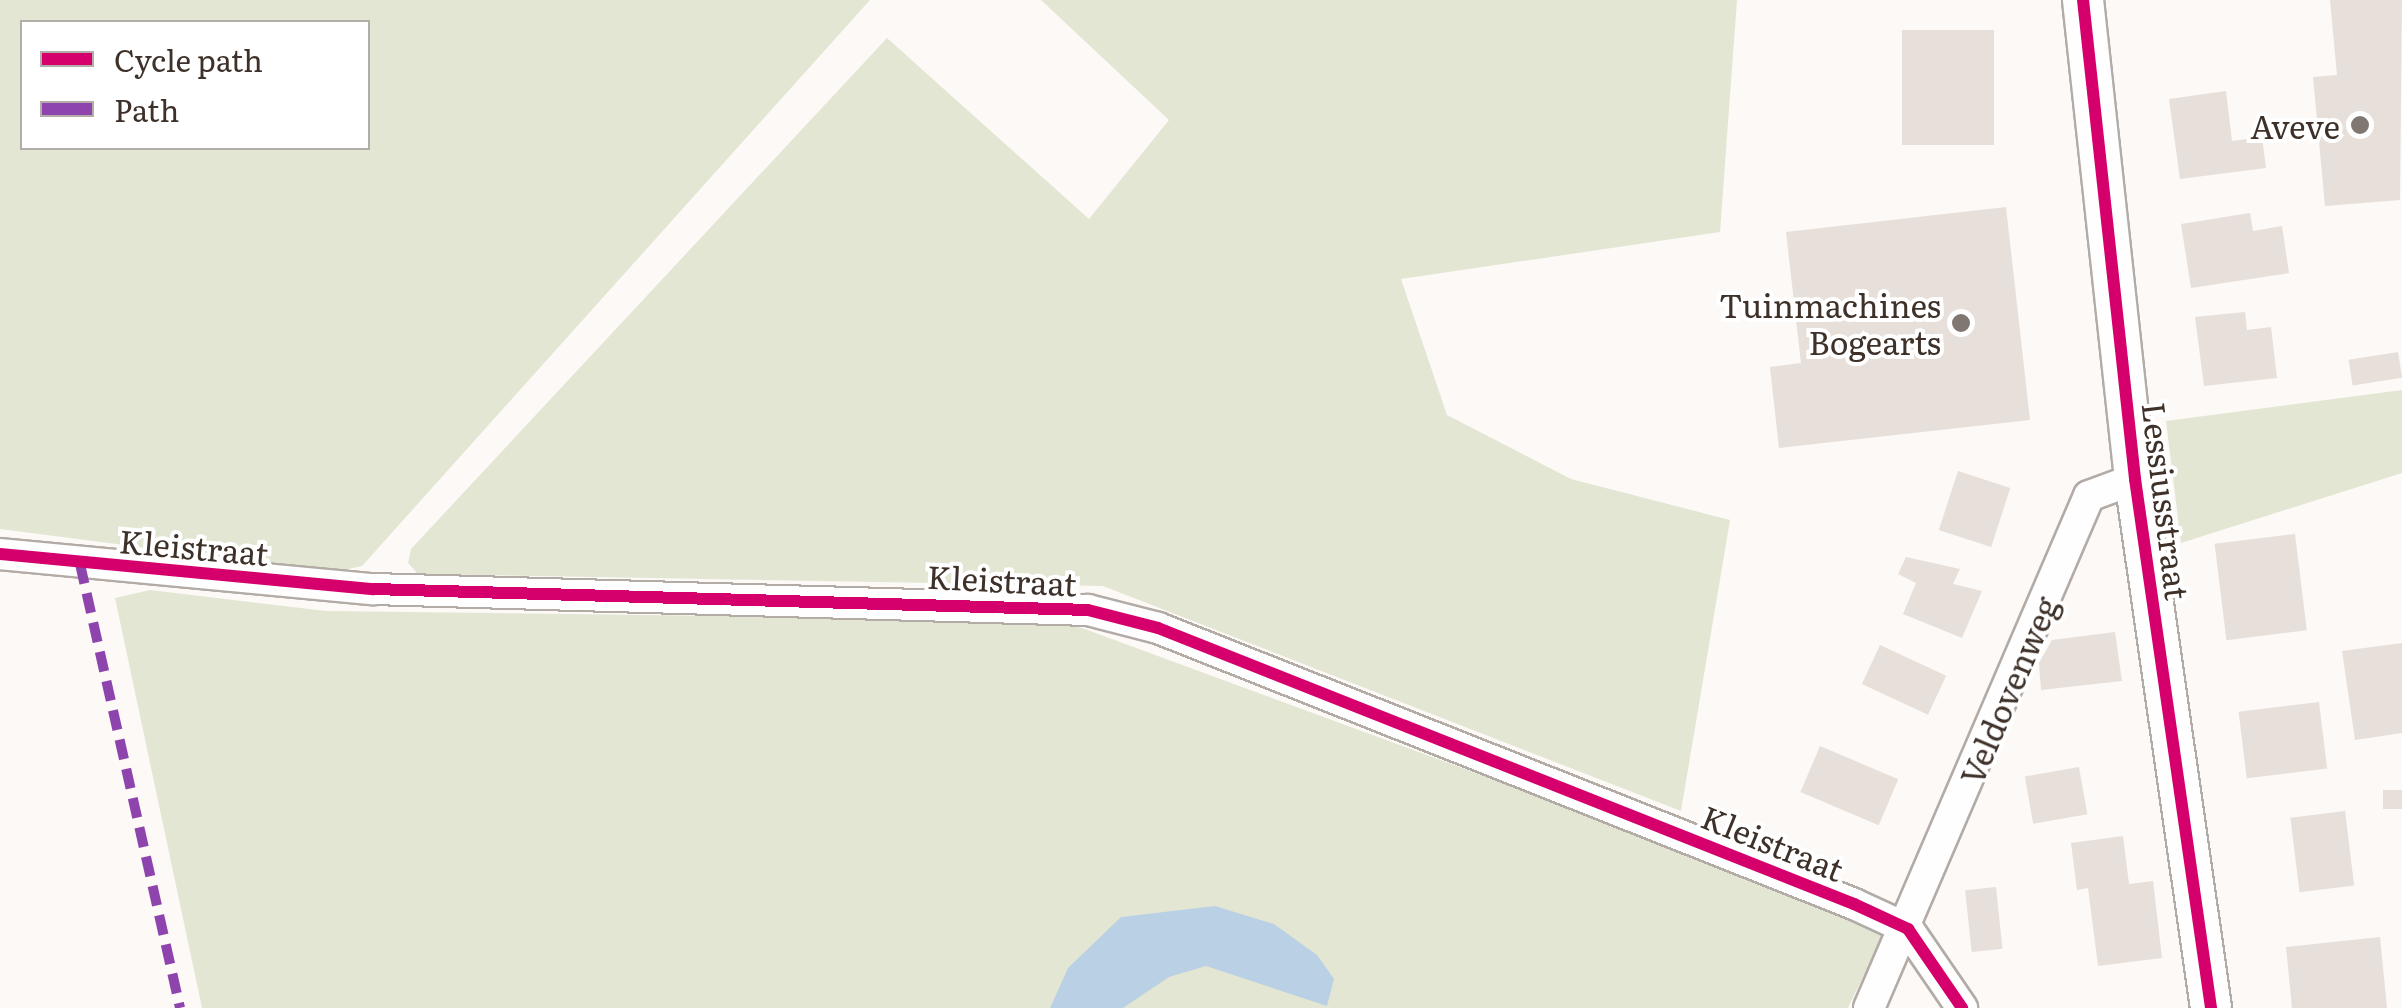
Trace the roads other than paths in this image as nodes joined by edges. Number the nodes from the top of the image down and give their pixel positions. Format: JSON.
{"nodes":[{"id":1,"x":2083,"y":0,"type":"edge"},
{"id":2,"x":2135,"y":479,"type":"junction"},
{"id":3,"x":0,"y":554,"type":"edge"},
{"id":4,"x":1908,"y":929,"type":"junction"},
{"id":5,"x":1869,"y":1008,"type":"edge"},
{"id":6,"x":1962,"y":1008,"type":"edge"},
{"id":7,"x":2211,"y":1008,"type":"edge"}],
"edges":[{"from":1,"to":2,"type":"main road","name":"Lessiusstraat"},
{"from":2,"to":4,"type":"street","name":"Veldovenweg"},
{"from":2,"to":7,"type":"main road","name":"Lessiusstraat"},
{"from":3,"to":4,"type":"street","name":"Kleistraat"},
{"from":4,"to":5,"type":"street","name":"Veldovenweg"},
{"from":4,"to":6,"type":"street"}]}
